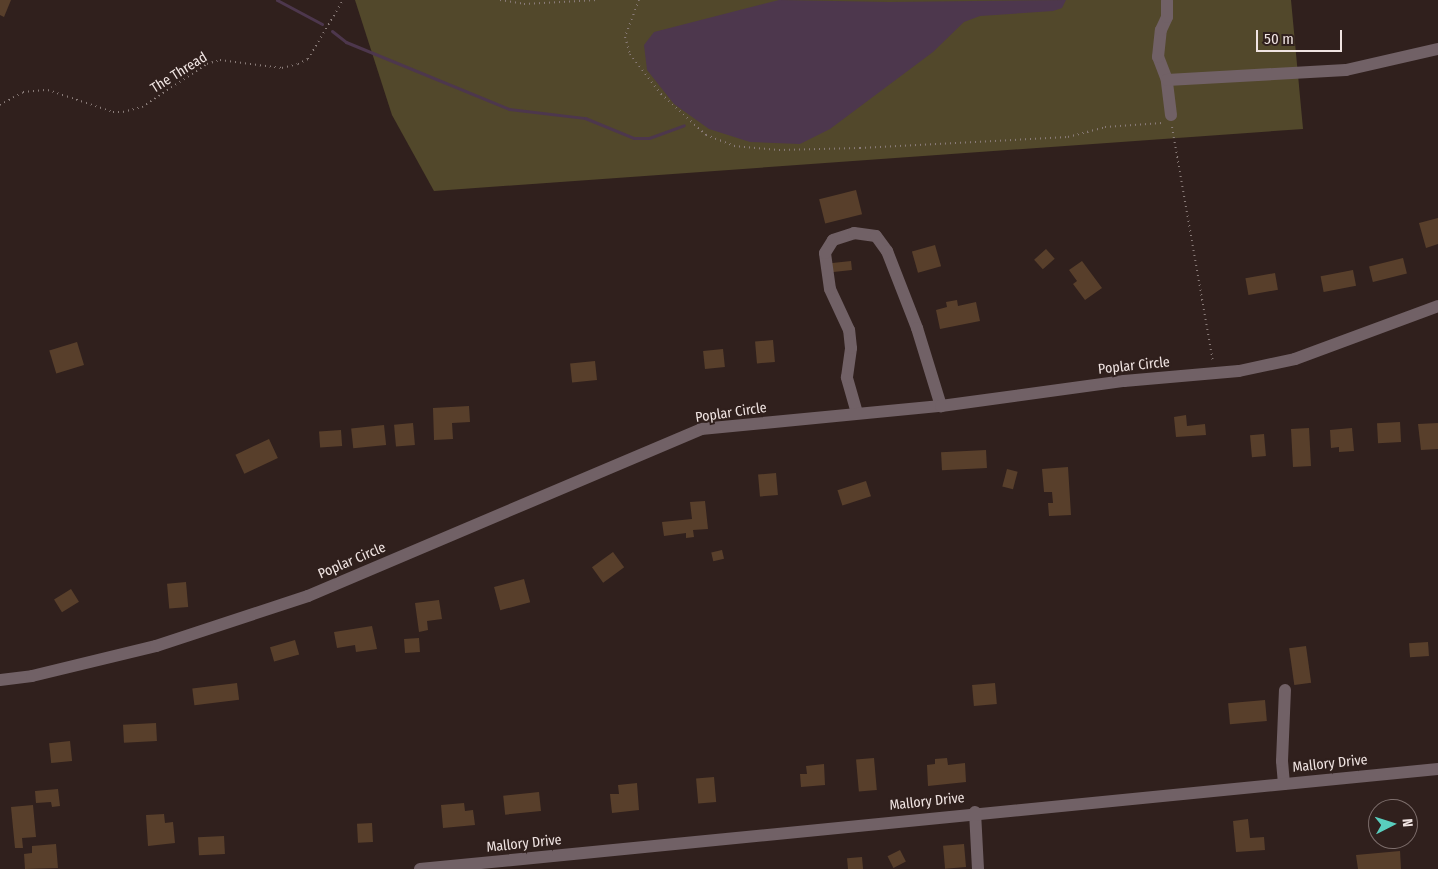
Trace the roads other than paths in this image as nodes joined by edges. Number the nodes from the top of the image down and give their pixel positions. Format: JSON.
{"nodes":[{"id":1,"x":1167,"y":1,"type":"edge"},
{"id":2,"x":1438,"y":49,"type":"edge"},
{"id":3,"x":1167,"y":80,"type":"junction"},
{"id":4,"x":1171,"y":115,"type":"dead end"},
{"id":5,"x":1438,"y":306,"type":"edge"},
{"id":6,"x":941,"y":406,"type":"junction"},
{"id":7,"x":857,"y":413,"type":"junction"},
{"id":8,"x":0,"y":680,"type":"edge"},
{"id":9,"x":1285,"y":690,"type":"dead end"},
{"id":10,"x":1438,"y":769,"type":"edge"},
{"id":11,"x":1284,"y":784,"type":"junction"},
{"id":12,"x":975,"y":812,"type":"junction"},
{"id":13,"x":420,"y":869,"type":"edge"},
{"id":14,"x":978,"y":869,"type":"edge"}],
"edges":[{"from":1,"to":3,"type":"street"},
{"from":2,"to":3,"type":"street"},
{"from":3,"to":4,"type":"street"},
{"from":5,"to":6,"type":"street","name":"Poplar Circle"},
{"from":6,"to":7,"type":"street","name":"Poplar Circle"},
{"from":6,"to":7,"type":"street"},
{"from":7,"to":8,"type":"street","name":"Poplar Circle"},
{"from":9,"to":11,"type":"street"},
{"from":10,"to":11,"type":"street","name":"Mallory Drive"},
{"from":11,"to":12,"type":"street","name":"Mallory Drive"},
{"from":12,"to":13,"type":"street","name":"Mallory Drive"},
{"from":12,"to":14,"type":"street"}]}
